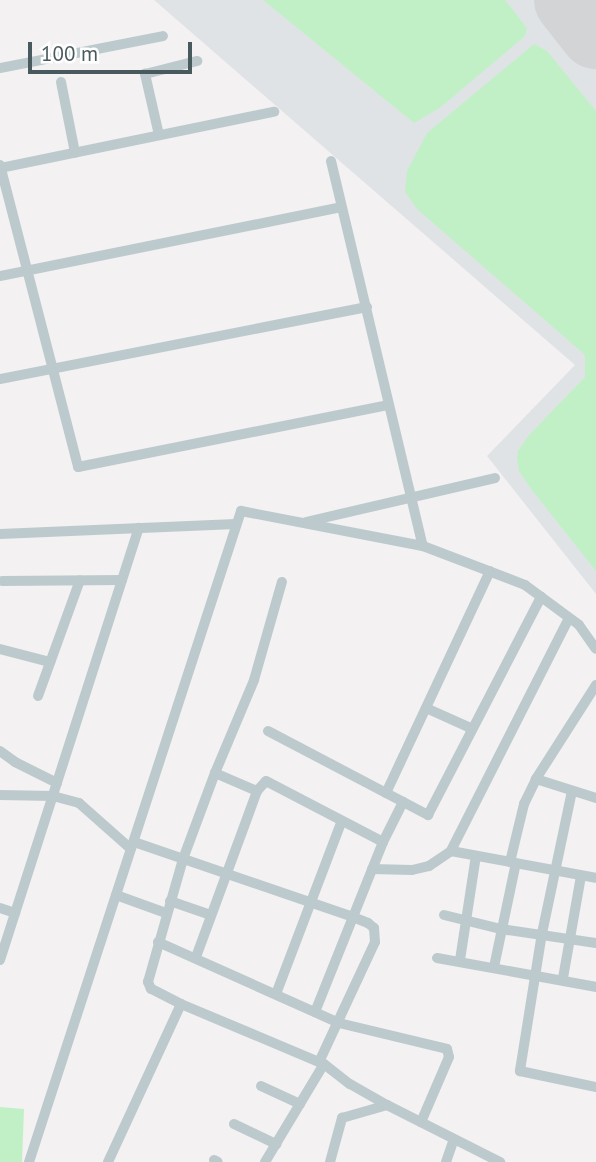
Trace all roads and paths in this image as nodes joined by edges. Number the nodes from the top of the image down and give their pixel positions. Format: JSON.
{"nodes":[{"id":1,"x":163,"y":36,"type":"dead end"},
{"id":2,"x":197,"y":61,"type":"dead end"},
{"id":3,"x":0,"y":68,"type":"edge"},
{"id":4,"x":61,"y":82,"type":"dead end"},
{"id":5,"x":274,"y":112,"type":"dead end"},
{"id":6,"x":159,"y":135,"type":"junction"},
{"id":7,"x":75,"y":153,"type":"junction"},
{"id":8,"x":331,"y":161,"type":"dead end"},
{"id":9,"x":0,"y":167,"type":"edge"},
{"id":10,"x":341,"y":207,"type":"junction"},
{"id":11,"x":27,"y":270,"type":"junction"},
{"id":12,"x":0,"y":276,"type":"edge"},
{"id":13,"x":367,"y":307,"type":"junction"},
{"id":14,"x":54,"y":368,"type":"junction"},
{"id":15,"x":0,"y":379,"type":"edge"},
{"id":16,"x":389,"y":405,"type":"junction"},
{"id":17,"x":495,"y":478,"type":"dead end"},
{"id":18,"x":411,"y":497,"type":"junction"},
{"id":19,"x":302,"y":523,"type":"junction"},
{"id":20,"x":236,"y":524,"type":"junction"},
{"id":21,"x":139,"y":528,"type":"junction"},
{"id":22,"x":0,"y":534,"type":"edge"},
{"id":23,"x":423,"y":546,"type":"junction"},
{"id":24,"x":490,"y":572,"type":"junction"},
{"id":25,"x":80,"y":580,"type":"junction"},
{"id":26,"x":122,"y":580,"type":"junction"},
{"id":27,"x":2,"y":581,"type":"dead end"},
{"id":28,"x":282,"y":582,"type":"dead end"},
{"id":29,"x":541,"y":597,"type":"junction"},
{"id":30,"x":569,"y":618,"type":"junction"},
{"id":31,"x":0,"y":649,"type":"edge"},
{"id":32,"x":596,"y":649,"type":"edge"},
{"id":33,"x":50,"y":662,"type":"junction"},
{"id":34,"x":596,"y":685,"type":"edge"},
{"id":35,"x":38,"y":696,"type":"dead end"},
{"id":36,"x":426,"y":708,"type":"junction"},
{"id":37,"x":473,"y":729,"type":"junction"},
{"id":38,"x":268,"y":731,"type":"dead end"},
{"id":39,"x":0,"y":751,"type":"edge"},
{"id":40,"x":215,"y":774,"type":"junction"},
{"id":41,"x":536,"y":779,"type":"junction"},
{"id":42,"x":57,"y":783,"type":"junction"},
{"id":43,"x":257,"y":791,"type":"junction"},
{"id":44,"x":572,"y":791,"type":"junction"},
{"id":45,"x":386,"y":793,"type":"junction"},
{"id":46,"x":0,"y":795,"type":"edge"},
{"id":47,"x":53,"y":796,"type":"junction"},
{"id":48,"x":596,"y":798,"type":"edge"},
{"id":49,"x":403,"y":802,"type":"junction"},
{"id":50,"x":341,"y":823,"type":"junction"},
{"id":51,"x":383,"y":842,"type":"junction"},
{"id":52,"x":132,"y":846,"type":"junction"},
{"id":53,"x":451,"y":851,"type":"junction"},
{"id":54,"x":476,"y":856,"type":"junction"},
{"id":55,"x":183,"y":859,"type":"junction"},
{"id":56,"x":513,"y":862,"type":"junction"},
{"id":57,"x":372,"y":869,"type":"junction"},
{"id":58,"x":553,"y":872,"type":"junction"},
{"id":59,"x":227,"y":874,"type":"junction"},
{"id":60,"x":581,"y":876,"type":"junction"},
{"id":61,"x":596,"y":878,"type":"edge"},
{"id":62,"x":116,"y":895,"type":"junction"},
{"id":63,"x":170,"y":901,"type":"junction"},
{"id":64,"x":310,"y":902,"type":"junction"},
{"id":65,"x":0,"y":908,"type":"edge"},
{"id":66,"x":15,"y":913,"type":"junction"},
{"id":67,"x":166,"y":913,"type":"junction"},
{"id":68,"x":211,"y":915,"type":"junction"},
{"id":69,"x":444,"y":915,"type":"dead end"},
{"id":70,"x":353,"y":917,"type":"junction"},
{"id":71,"x":467,"y":919,"type":"junction"},
{"id":72,"x":501,"y":929,"type":"junction"},
{"id":73,"x":542,"y":933,"type":"junction"},
{"id":74,"x":571,"y":938,"type":"junction"},
{"id":75,"x":158,"y":942,"type":"junction"},
{"id":76,"x":596,"y":943,"type":"edge"},
{"id":77,"x":196,"y":957,"type":"junction"},
{"id":78,"x":437,"y":958,"type":"dead end"},
{"id":79,"x":0,"y":960,"type":"edge"},
{"id":80,"x":460,"y":960,"type":"junction"},
{"id":81,"x":494,"y":967,"type":"junction"},
{"id":82,"x":535,"y":974,"type":"junction"},
{"id":83,"x":563,"y":978,"type":"junction"},
{"id":84,"x":596,"y":986,"type":"edge"},
{"id":85,"x":276,"y":994,"type":"junction"},
{"id":86,"x":181,"y":1004,"type":"junction"},
{"id":87,"x":315,"y":1012,"type":"junction"},
{"id":88,"x":340,"y":1023,"type":"junction"},
{"id":89,"x":321,"y":1063,"type":"junction"},
{"id":90,"x":261,"y":1086,"type":"dead end"},
{"id":91,"x":596,"y":1087,"type":"edge"},
{"id":92,"x":300,"y":1104,"type":"junction"},
{"id":93,"x":387,"y":1105,"type":"junction"},
{"id":94,"x":421,"y":1122,"type":"junction"},
{"id":95,"x":234,"y":1124,"type":"dead end"},
{"id":96,"x":454,"y":1139,"type":"junction"},
{"id":97,"x":276,"y":1144,"type":"junction"},
{"id":98,"x":29,"y":1162,"type":"edge"},
{"id":99,"x":108,"y":1162,"type":"edge"},
{"id":100,"x":265,"y":1162,"type":"edge"},
{"id":101,"x":330,"y":1162,"type":"edge"},
{"id":102,"x":446,"y":1162,"type":"edge"},
{"id":103,"x":500,"y":1162,"type":"edge"}],
"edges":[{"from":1,"to":3,"type":"street"},
{"from":2,"to":6,"type":"street"},
{"from":4,"to":7,"type":"street"},
{"from":5,"to":6,"type":"street"},
{"from":6,"to":7,"type":"street"},
{"from":7,"to":9,"type":"street"},
{"from":8,"to":10,"type":"street"},
{"from":9,"to":11,"type":"street"},
{"from":10,"to":11,"type":"street"},
{"from":10,"to":13,"type":"street"},
{"from":11,"to":12,"type":"street"},
{"from":11,"to":14,"type":"street"},
{"from":13,"to":14,"type":"street"},
{"from":13,"to":16,"type":"street"},
{"from":14,"to":15,"type":"street"},
{"from":14,"to":16,"type":"street"},
{"from":16,"to":18,"type":"street"},
{"from":17,"to":18,"type":"street"},
{"from":18,"to":19,"type":"street"},
{"from":18,"to":23,"type":"street"},
{"from":19,"to":20,"type":"street"},
{"from":19,"to":23,"type":"street"},
{"from":20,"to":21,"type":"street"},
{"from":20,"to":52,"type":"street"},
{"from":21,"to":22,"type":"street"},
{"from":21,"to":26,"type":"street"},
{"from":23,"to":24,"type":"street"},
{"from":24,"to":29,"type":"street"},
{"from":24,"to":36,"type":"street"},
{"from":25,"to":26,"type":"street"},
{"from":25,"to":27,"type":"street"},
{"from":25,"to":33,"type":"street"},
{"from":26,"to":42,"type":"street"},
{"from":28,"to":40,"type":"street"},
{"from":29,"to":30,"type":"street"},
{"from":29,"to":37,"type":"street"},
{"from":30,"to":32,"type":"street"},
{"from":30,"to":53,"type":"street"},
{"from":31,"to":33,"type":"street"},
{"from":33,"to":35,"type":"street"},
{"from":34,"to":41,"type":"street"},
{"from":36,"to":37,"type":"street"},
{"from":36,"to":45,"type":"street"},
{"from":37,"to":49,"type":"street"},
{"from":38,"to":45,"type":"street"},
{"from":39,"to":42,"type":"street"},
{"from":40,"to":43,"type":"street"},
{"from":40,"to":55,"type":"street"},
{"from":41,"to":44,"type":"street"},
{"from":41,"to":56,"type":"street"},
{"from":42,"to":47,"type":"street"},
{"from":43,"to":50,"type":"street"},
{"from":43,"to":59,"type":"street"},
{"from":44,"to":48,"type":"street"},
{"from":44,"to":58,"type":"street"},
{"from":45,"to":49,"type":"street"},
{"from":46,"to":47,"type":"street"},
{"from":47,"to":52,"type":"street"},
{"from":47,"to":66,"type":"street"},
{"from":49,"to":51,"type":"street"},
{"from":50,"to":51,"type":"street"},
{"from":50,"to":64,"type":"street"},
{"from":51,"to":57,"type":"street"},
{"from":52,"to":55,"type":"street"},
{"from":52,"to":62,"type":"street"},
{"from":53,"to":54,"type":"street"},
{"from":53,"to":57,"type":"street"},
{"from":54,"to":56,"type":"street"},
{"from":54,"to":71,"type":"street"},
{"from":55,"to":59,"type":"street"},
{"from":55,"to":63,"type":"street"},
{"from":56,"to":58,"type":"street"},
{"from":56,"to":72,"type":"street"},
{"from":57,"to":70,"type":"street"},
{"from":58,"to":60,"type":"street"},
{"from":58,"to":73,"type":"street"},
{"from":59,"to":64,"type":"street"},
{"from":59,"to":68,"type":"street"},
{"from":60,"to":61,"type":"street"},
{"from":60,"to":74,"type":"street"},
{"from":62,"to":67,"type":"street"},
{"from":62,"to":98,"type":"street"},
{"from":63,"to":67,"type":"street"},
{"from":63,"to":68,"type":"street"},
{"from":64,"to":70,"type":"street"},
{"from":64,"to":85,"type":"street"},
{"from":65,"to":66,"type":"street"},
{"from":66,"to":79,"type":"street"},
{"from":67,"to":75,"type":"street"},
{"from":68,"to":77,"type":"street"},
{"from":69,"to":71,"type":"street"},
{"from":70,"to":87,"type":"street"},
{"from":70,"to":88,"type":"street"},
{"from":71,"to":72,"type":"street"},
{"from":71,"to":80,"type":"street"},
{"from":72,"to":73,"type":"street"},
{"from":72,"to":81,"type":"street"},
{"from":73,"to":74,"type":"street"},
{"from":73,"to":82,"type":"street"},
{"from":74,"to":76,"type":"street"},
{"from":74,"to":83,"type":"street"},
{"from":75,"to":77,"type":"street"},
{"from":75,"to":86,"type":"street"},
{"from":77,"to":85,"type":"street"},
{"from":78,"to":80,"type":"street"},
{"from":80,"to":81,"type":"street"},
{"from":81,"to":82,"type":"street"},
{"from":82,"to":83,"type":"street"},
{"from":82,"to":91,"type":"street"},
{"from":83,"to":84,"type":"street"},
{"from":85,"to":87,"type":"street"},
{"from":86,"to":89,"type":"street"},
{"from":86,"to":99,"type":"street"},
{"from":87,"to":88,"type":"street"},
{"from":88,"to":89,"type":"street"},
{"from":88,"to":94,"type":"street"},
{"from":89,"to":92,"type":"street"},
{"from":89,"to":93,"type":"street"},
{"from":90,"to":92,"type":"street"},
{"from":92,"to":97,"type":"street"},
{"from":93,"to":94,"type":"street"},
{"from":93,"to":101,"type":"street"},
{"from":94,"to":96,"type":"street"},
{"from":95,"to":97,"type":"street"},
{"from":96,"to":102,"type":"street"},
{"from":96,"to":103,"type":"street"},
{"from":97,"to":100,"type":"street"}]}
